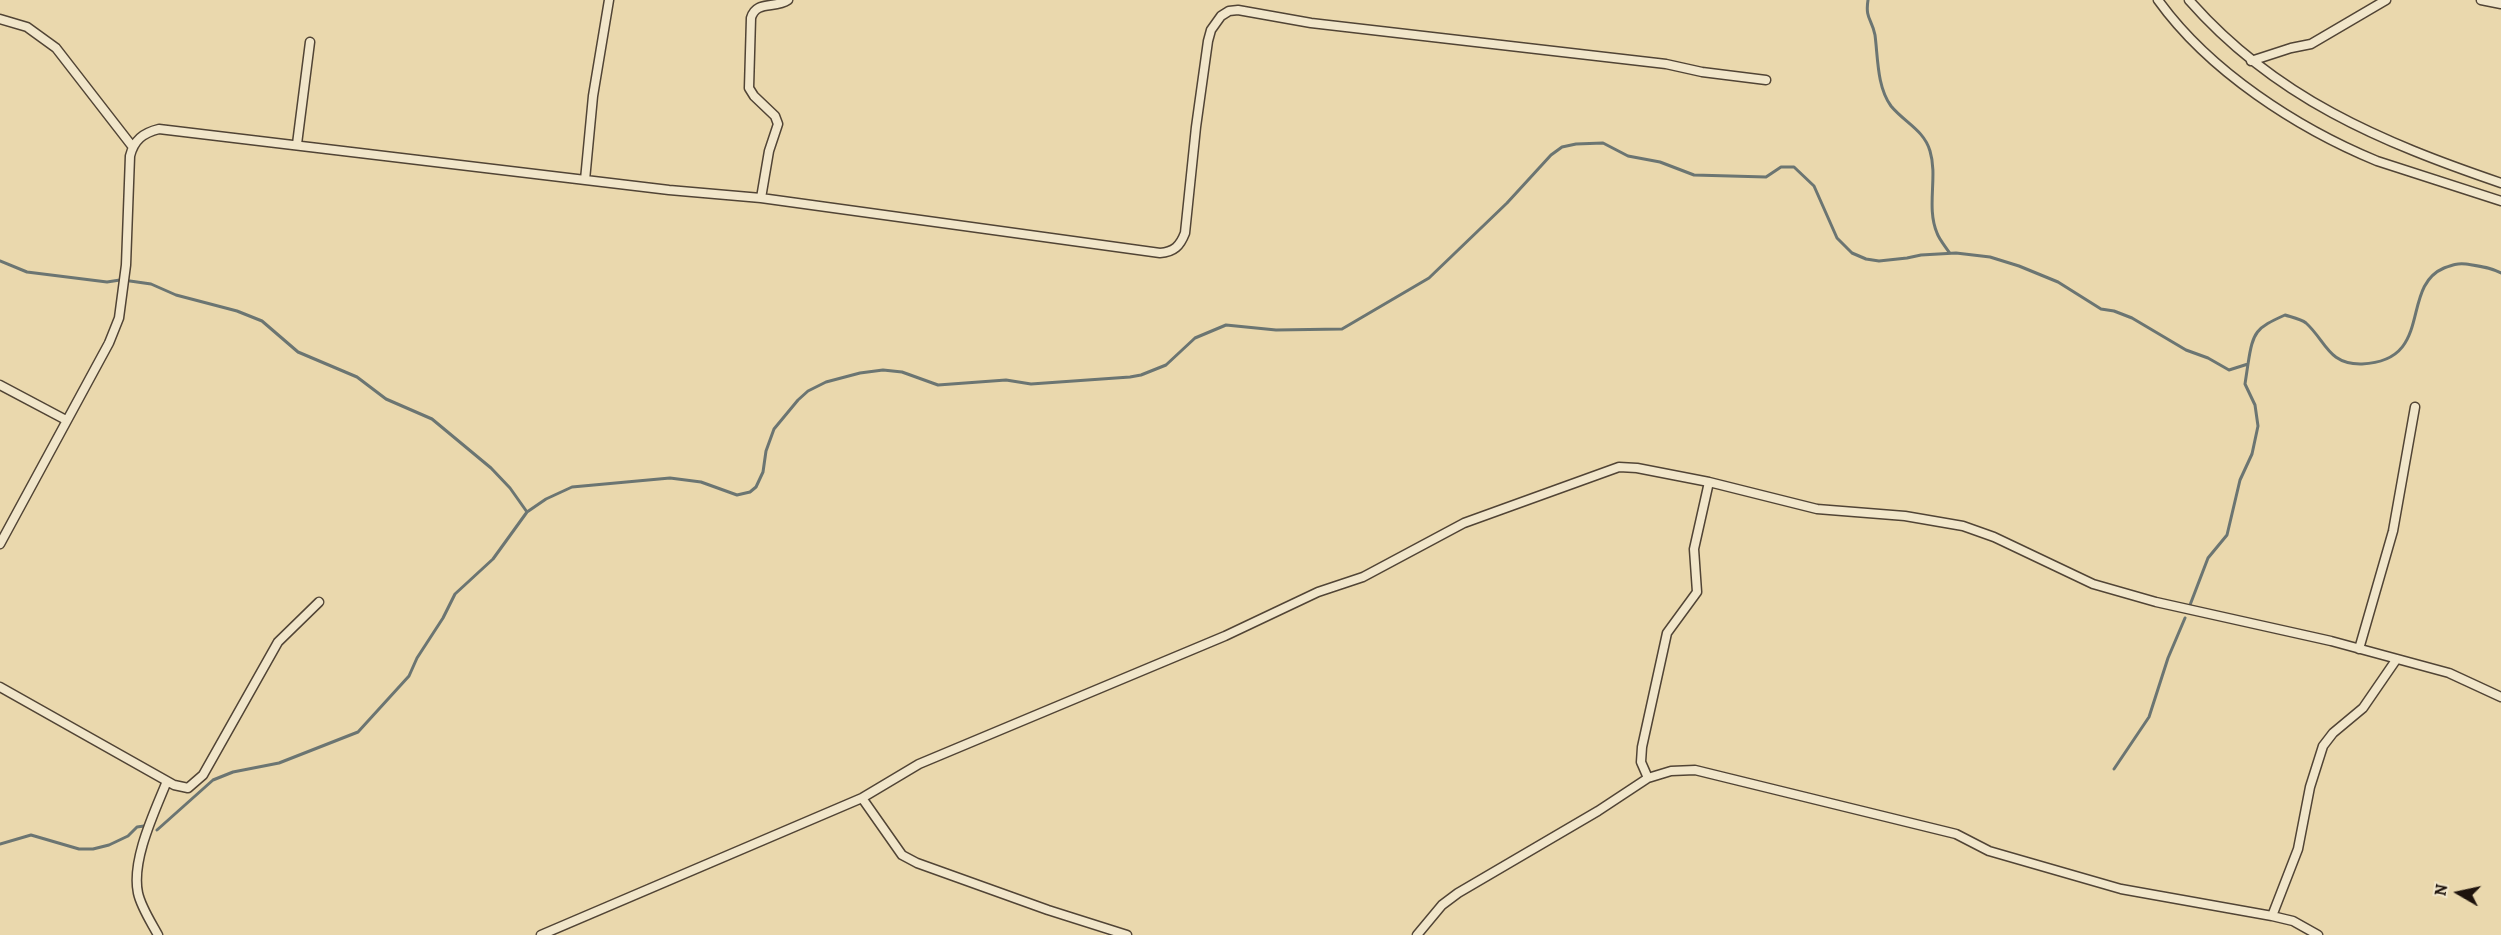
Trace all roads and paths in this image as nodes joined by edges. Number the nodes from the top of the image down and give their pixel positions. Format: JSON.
{"nodes":[{"id":1,"x":609,"y":0,"type":"edge"},
{"id":2,"x":788,"y":0,"type":"edge"},
{"id":3,"x":2158,"y":0,"type":"edge"},
{"id":4,"x":2189,"y":0,"type":"edge"},
{"id":5,"x":2386,"y":0,"type":"edge"},
{"id":6,"x":2481,"y":0,"type":"edge"},
{"id":7,"x":2501,"y":4,"type":"edge"},
{"id":8,"x":0,"y":19,"type":"edge"},
{"id":9,"x":310,"y":42,"type":"dead end"},
{"id":10,"x":2252,"y":62,"type":"junction"},
{"id":11,"x":1766,"y":80,"type":"dead end"},
{"id":12,"x":297,"y":144,"type":"junction"},
{"id":13,"x":132,"y":146,"type":"junction"},
{"id":14,"x":585,"y":180,"type":"junction"},
{"id":15,"x":2501,"y":183,"type":"edge"},
{"id":16,"x":761,"y":198,"type":"junction"},
{"id":17,"x":2501,"y":201,"type":"edge"},
{"id":18,"x":0,"y":385,"type":"edge"},
{"id":19,"x":2415,"y":407,"type":"dead end"},
{"id":20,"x":66,"y":420,"type":"junction"},
{"id":21,"x":1709,"y":482,"type":"junction"},
{"id":22,"x":0,"y":544,"type":"edge"},
{"id":23,"x":319,"y":602,"type":"dead end"},
{"id":24,"x":2359,"y":649,"type":"junction"},
{"id":25,"x":2396,"y":660,"type":"junction"},
{"id":26,"x":0,"y":687,"type":"edge"},
{"id":27,"x":2501,"y":697,"type":"edge"},
{"id":28,"x":1647,"y":778,"type":"junction"},
{"id":29,"x":167,"y":781,"type":"junction"},
{"id":30,"x":862,"y":798,"type":"junction"},
{"id":31,"x":2272,"y":916,"type":"junction"},
{"id":32,"x":158,"y":935,"type":"edge"},
{"id":33,"x":541,"y":935,"type":"edge"},
{"id":34,"x":1127,"y":935,"type":"edge"},
{"id":35,"x":1417,"y":935,"type":"edge"},
{"id":36,"x":2318,"y":935,"type":"edge"}],
"edges":[{"from":1,"to":14,"type":"street"},
{"from":2,"to":16,"type":"street"},
{"from":3,"to":17,"type":"street"},
{"from":4,"to":10,"type":"street"},
{"from":5,"to":10,"type":"street"},
{"from":6,"to":7,"type":"street"},
{"from":8,"to":13,"type":"street"},
{"from":9,"to":12,"type":"street"},
{"from":10,"to":15,"type":"street"},
{"from":11,"to":16,"type":"street"},
{"from":12,"to":13,"type":"street"},
{"from":12,"to":14,"type":"street"},
{"from":13,"to":20,"type":"street"},
{"from":14,"to":16,"type":"street"},
{"from":18,"to":20,"type":"street"},
{"from":19,"to":24,"type":"street"},
{"from":20,"to":22,"type":"street"},
{"from":21,"to":24,"type":"street"},
{"from":21,"to":28,"type":"street"},
{"from":21,"to":30,"type":"street"},
{"from":23,"to":29,"type":"street"},
{"from":24,"to":25,"type":"street"},
{"from":25,"to":27,"type":"street"},
{"from":25,"to":31,"type":"street"},
{"from":26,"to":29,"type":"street"},
{"from":28,"to":31,"type":"street"},
{"from":28,"to":35,"type":"street"},
{"from":29,"to":32,"type":"street"},
{"from":30,"to":33,"type":"street"},
{"from":30,"to":34,"type":"street"},
{"from":31,"to":36,"type":"street"}]}
